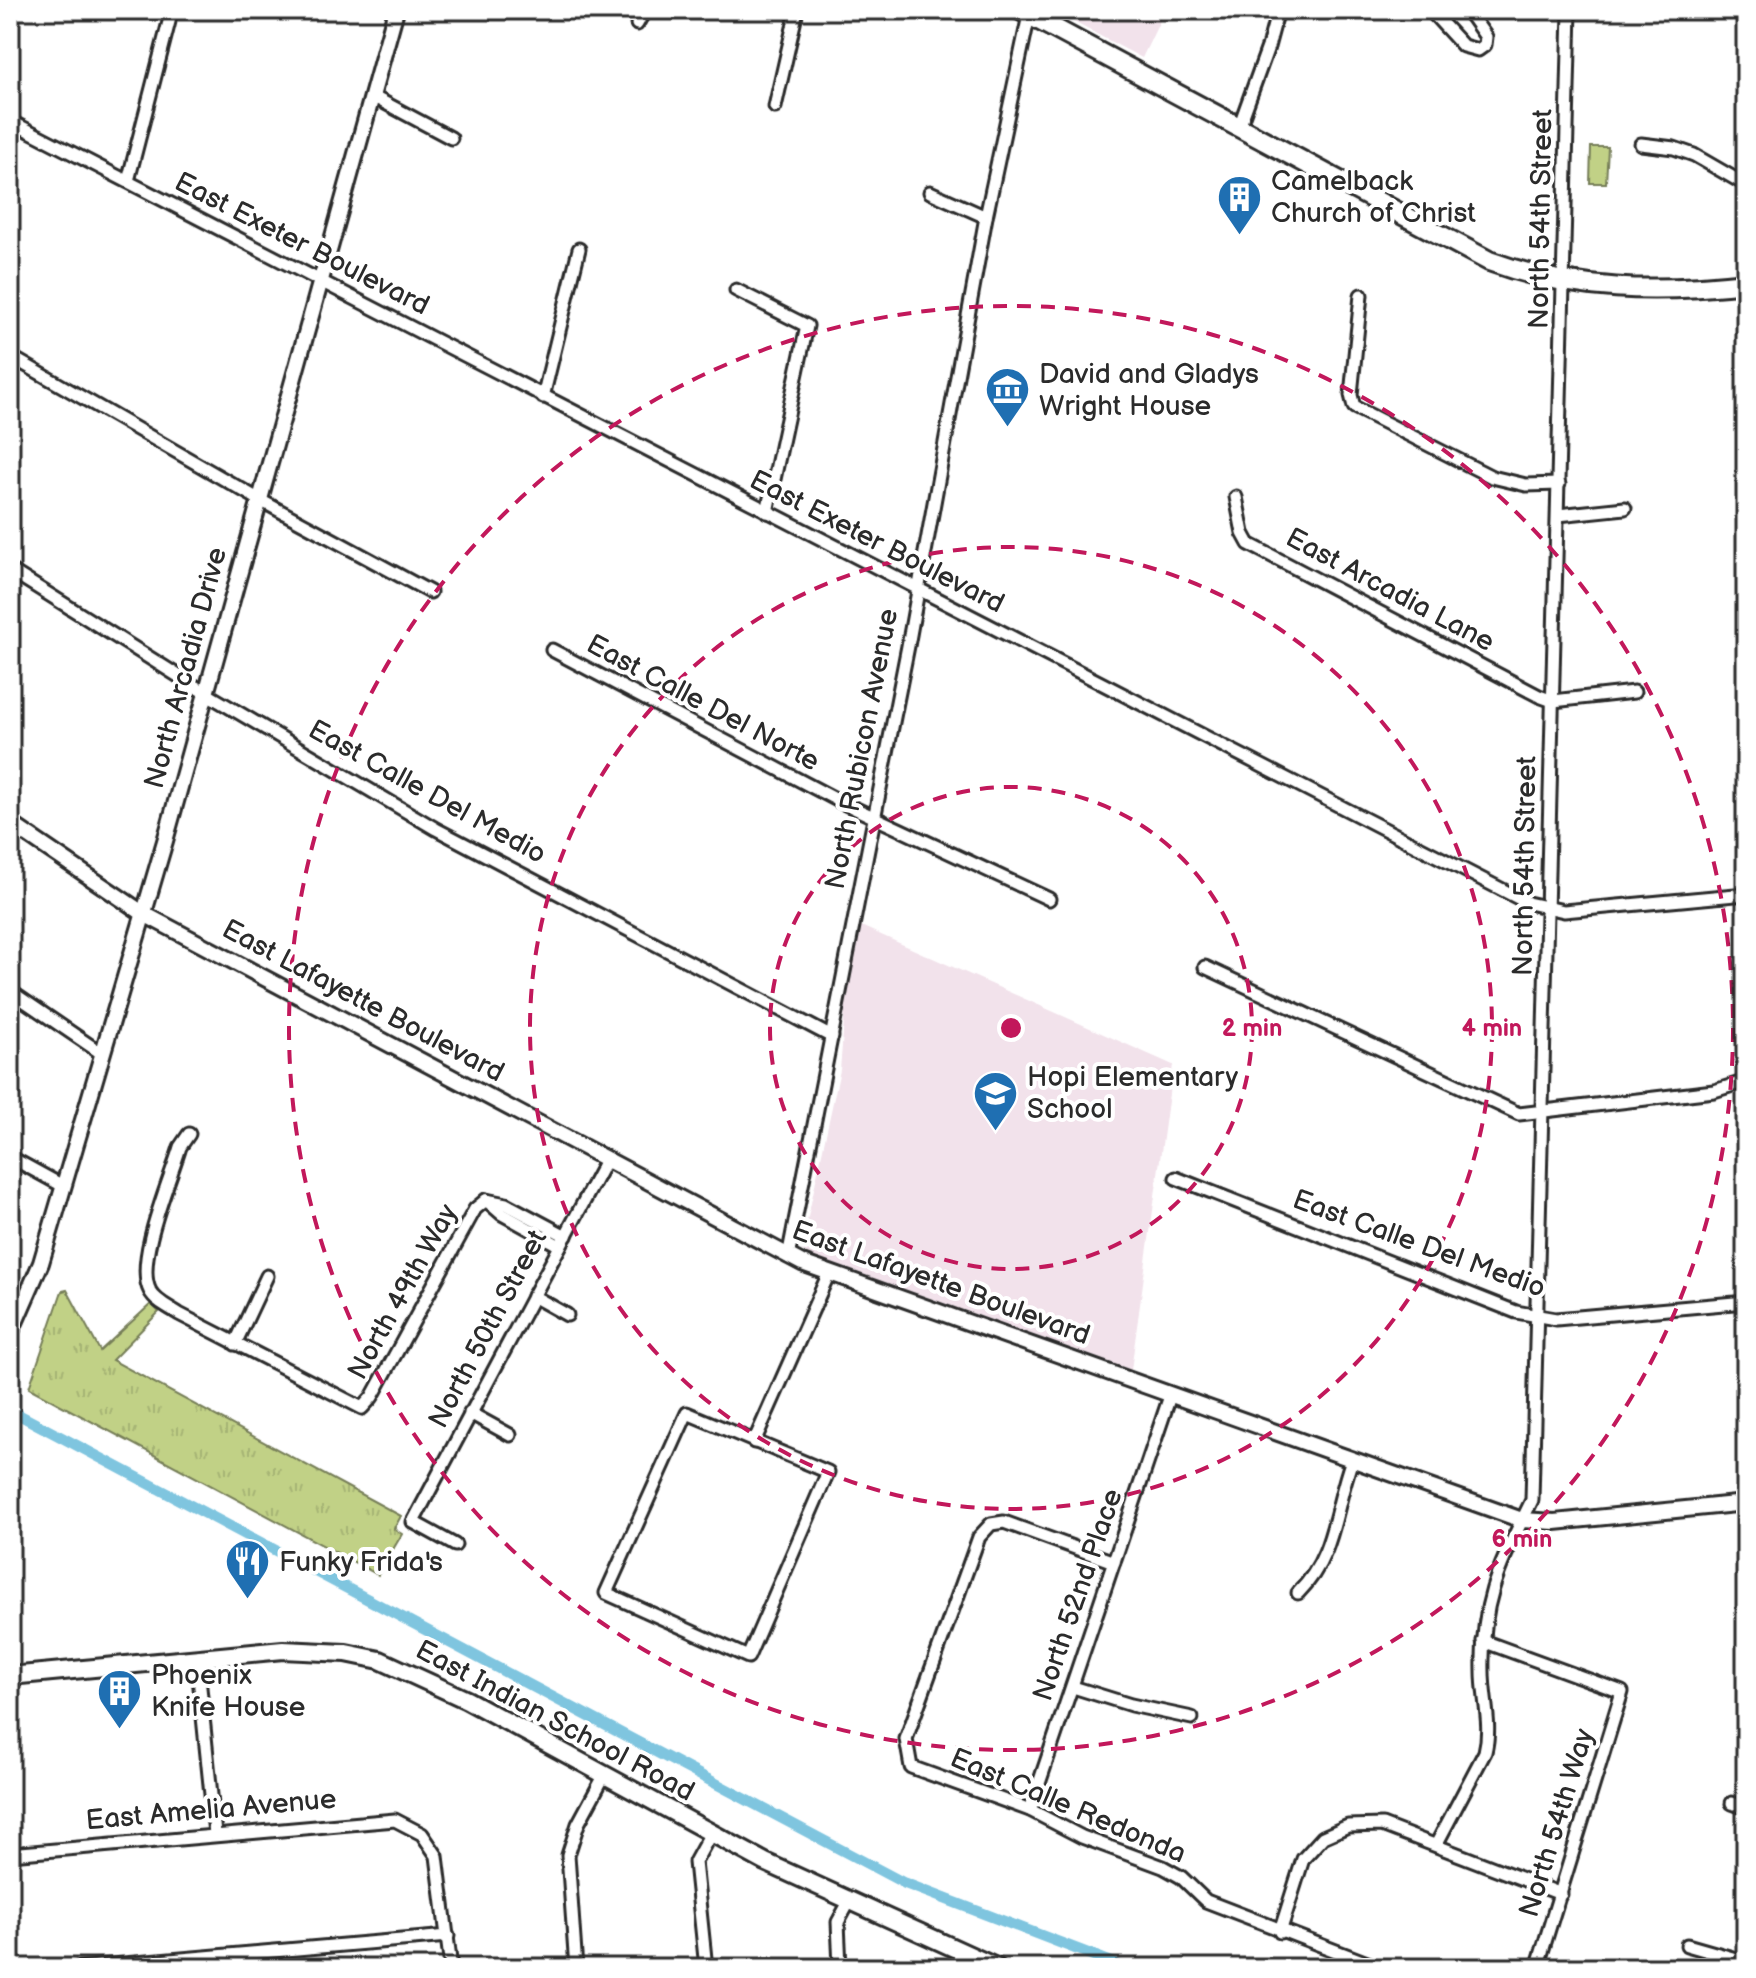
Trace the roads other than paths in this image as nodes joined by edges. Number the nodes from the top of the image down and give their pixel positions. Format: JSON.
{"nodes":[{"id":1,"x":172,"y":10,"type":"edge"},
{"id":2,"x":396,"y":10,"type":"edge"},
{"id":3,"x":645,"y":10,"type":"edge"},
{"id":4,"x":797,"y":10,"type":"edge"},
{"id":5,"x":1278,"y":10,"type":"edge"},
{"id":6,"x":1430,"y":10,"type":"edge"},
{"id":7,"x":1467,"y":10,"type":"edge"},
{"id":8,"x":1570,"y":10,"type":"edge"},
{"id":9,"x":1025,"y":13,"type":"edge"},
{"id":10,"x":637,"y":24,"type":"dead end"},
{"id":11,"x":372,"y":96,"type":"junction"},
{"id":12,"x":775,"y":107,"type":"dead end"},
{"id":13,"x":10,"y":121,"type":"edge"},
{"id":14,"x":1239,"y":127,"type":"junction"},
{"id":15,"x":451,"y":138,"type":"dead end"},
{"id":16,"x":1641,"y":144,"type":"dead end"},
{"id":17,"x":128,"y":181,"type":"junction"},
{"id":18,"x":1746,"y":185,"type":"edge"},
{"id":19,"x":930,"y":192,"type":"dead end"},
{"id":20,"x":986,"y":217,"type":"junction"},
{"id":21,"x":579,"y":249,"type":"dead end"},
{"id":22,"x":321,"y":280,"type":"junction"},
{"id":23,"x":1564,"y":283,"type":"junction"},
{"id":24,"x":1746,"y":283,"type":"edge"},
{"id":25,"x":736,"y":290,"type":"dead end"},
{"id":26,"x":1361,"y":295,"type":"dead end"},
{"id":27,"x":10,"y":356,"type":"edge"},
{"id":28,"x":543,"y":397,"type":"junction"},
{"id":29,"x":1559,"y":484,"type":"junction"},
{"id":30,"x":1236,"y":497,"type":"dead end"},
{"id":31,"x":260,"y":500,"type":"junction"},
{"id":32,"x":1625,"y":508,"type":"dead end"},
{"id":33,"x":767,"y":512,"type":"junction"},
{"id":34,"x":1558,"y":515,"type":"junction"},
{"id":35,"x":10,"y":570,"type":"edge"},
{"id":36,"x":918,"y":590,"type":"junction"},
{"id":37,"x":430,"y":592,"type":"dead end"},
{"id":38,"x":552,"y":650,"type":"dead end"},
{"id":39,"x":1634,"y":692,"type":"dead end"},
{"id":40,"x":207,"y":694,"type":"junction"},
{"id":41,"x":1553,"y":701,"type":"junction"},
{"id":42,"x":873,"y":818,"type":"junction"},
{"id":43,"x":10,"y":823,"type":"edge"},
{"id":44,"x":1746,"y":894,"type":"edge"},
{"id":45,"x":1049,"y":899,"type":"dead end"},
{"id":46,"x":1548,"y":909,"type":"junction"},
{"id":47,"x":144,"y":914,"type":"junction"},
{"id":48,"x":1205,"y":967,"type":"dead end"},
{"id":49,"x":10,"y":991,"type":"edge"},
{"id":50,"x":832,"y":1037,"type":"junction"},
{"id":51,"x":101,"y":1053,"type":"junction"},
{"id":52,"x":1746,"y":1081,"type":"edge"},
{"id":53,"x":1541,"y":1110,"type":"junction"},
{"id":54,"x":189,"y":1134,"type":"dead end"},
{"id":55,"x":10,"y":1157,"type":"edge"},
{"id":56,"x":606,"y":1160,"type":"junction"},
{"id":57,"x":1176,"y":1178,"type":"dead end"},
{"id":58,"x":63,"y":1186,"type":"junction"},
{"id":59,"x":563,"y":1241,"type":"junction"},
{"id":60,"x":788,"y":1257,"type":"junction"},
{"id":61,"x":829,"y":1273,"type":"junction"},
{"id":62,"x":267,"y":1276,"type":"dead end"},
{"id":63,"x":533,"y":1296,"type":"junction"},
{"id":64,"x":1746,"y":1302,"type":"edge"},
{"id":65,"x":567,"y":1315,"type":"dead end"},
{"id":66,"x":1537,"y":1317,"type":"junction"},
{"id":67,"x":12,"y":1325,"type":"edge"},
{"id":68,"x":235,"y":1344,"type":"junction"},
{"id":69,"x":1170,"y":1396,"type":"junction"},
{"id":70,"x":470,"y":1413,"type":"junction"},
{"id":71,"x":510,"y":1435,"type":"dead end"},
{"id":72,"x":754,"y":1442,"type":"junction"},
{"id":73,"x":1352,"y":1460,"type":"junction"},
{"id":74,"x":1746,"y":1503,"type":"edge"},
{"id":75,"x":1522,"y":1520,"type":"junction"},
{"id":76,"x":455,"y":1545,"type":"dead end"},
{"id":77,"x":1114,"y":1562,"type":"junction"},
{"id":78,"x":1298,"y":1593,"type":"dead end"},
{"id":79,"x":1483,"y":1641,"type":"junction"},
{"id":80,"x":197,"y":1658,"type":"junction"},
{"id":81,"x":10,"y":1676,"type":"edge"},
{"id":82,"x":1073,"y":1687,"type":"junction"},
{"id":83,"x":1192,"y":1718,"type":"dead end"},
{"id":84,"x":605,"y":1774,"type":"junction"},
{"id":85,"x":1732,"y":1803,"type":"dead end"},
{"id":86,"x":1746,"y":1808,"type":"edge"},
{"id":87,"x":1030,"y":1810,"type":"junction"},
{"id":88,"x":711,"y":1833,"type":"junction"},
{"id":89,"x":215,"y":1834,"type":"junction"},
{"id":90,"x":1436,"y":1845,"type":"junction"},
{"id":91,"x":10,"y":1854,"type":"edge"},
{"id":92,"x":1561,"y":1894,"type":"junction"},
{"id":93,"x":849,"y":1902,"type":"junction"},
{"id":94,"x":1280,"y":1932,"type":"junction"},
{"id":95,"x":448,"y":1936,"type":"junction"},
{"id":96,"x":1687,"y":1945,"type":"dead end"},
{"id":97,"x":1743,"y":1959,"type":"edge"},
{"id":98,"x":992,"y":1967,"type":"edge"},
{"id":99,"x":77,"y":1968,"type":"edge"},
{"id":100,"x":451,"y":1968,"type":"edge"},
{"id":101,"x":576,"y":1968,"type":"edge"},
{"id":102,"x":706,"y":1968,"type":"edge"},
{"id":103,"x":840,"y":1968,"type":"edge"},
{"id":104,"x":1380,"y":1968,"type":"edge"},
{"id":105,"x":1537,"y":1968,"type":"edge"}],
"edges":[{"from":1,"to":17,"type":"street"},
{"from":2,"to":11,"type":"street","name":"North Arcadia Drive"},
{"from":3,"to":10,"type":"street"},
{"from":4,"to":12,"type":"street"},
{"from":5,"to":14,"type":"street"},
{"from":6,"to":7,"type":"street"},
{"from":8,"to":23,"type":"street","name":"North 54th Street"},
{"from":9,"to":14,"type":"main road"},
{"from":9,"to":20,"type":"street","name":"North Rubicon Avenue"},
{"from":11,"to":15,"type":"street"},
{"from":11,"to":22,"type":"street","name":"North Arcadia Drive"},
{"from":13,"to":17,"type":"street","name":"East Exeter Boulevard"},
{"from":14,"to":23,"type":"main road"},
{"from":16,"to":18,"type":"street"},
{"from":17,"to":22,"type":"street","name":"East Exeter Boulevard"},
{"from":19,"to":20,"type":"street"},
{"from":20,"to":36,"type":"street","name":"North Rubicon Avenue"},
{"from":21,"to":28,"type":"street"},
{"from":22,"to":28,"type":"street","name":"East Exeter Boulevard"},
{"from":22,"to":31,"type":"street","name":"North Arcadia Drive"},
{"from":23,"to":24,"type":"main road"},
{"from":23,"to":29,"type":"street","name":"North 54th Street"},
{"from":25,"to":33,"type":"street"},
{"from":26,"to":29,"type":"street"},
{"from":27,"to":31,"type":"street"},
{"from":28,"to":33,"type":"street","name":"East Exeter Boulevard"},
{"from":29,"to":34,"type":"street","name":"North 54th Street"},
{"from":30,"to":41,"type":"street","name":"East Arcadia Lane"},
{"from":31,"to":37,"type":"street"},
{"from":31,"to":40,"type":"street","name":"North Arcadia Drive"},
{"from":32,"to":34,"type":"street"},
{"from":33,"to":36,"type":"street","name":"East Exeter Boulevard"},
{"from":34,"to":41,"type":"street","name":"North 54th Street"},
{"from":35,"to":40,"type":"street","name":"East Calle Del Medio"},
{"from":36,"to":42,"type":"street","name":"North Rubicon Avenue"},
{"from":36,"to":46,"type":"street","name":"East Exeter Boulevard"},
{"from":38,"to":42,"type":"street","name":"East Calle Del Norte"},
{"from":39,"to":41,"type":"street"},
{"from":40,"to":47,"type":"street","name":"North Arcadia Drive"},
{"from":40,"to":50,"type":"street","name":"East Calle Del Medio"},
{"from":41,"to":46,"type":"street","name":"North 54th Street"},
{"from":42,"to":45,"type":"street","name":"East Calle Del Norte"},
{"from":42,"to":50,"type":"street","name":"North Rubicon Avenue"},
{"from":43,"to":47,"type":"street","name":"East Lafayette Boulevard"},
{"from":44,"to":46,"type":"street","name":"East Exeter Boulevard"},
{"from":46,"to":53,"type":"street","name":"North 54th Street"},
{"from":47,"to":51,"type":"street","name":"North Arcadia Drive"},
{"from":47,"to":56,"type":"street","name":"East Lafayette Boulevard"},
{"from":48,"to":53,"type":"street"},
{"from":49,"to":51,"type":"street"},
{"from":50,"to":60,"type":"street","name":"North Rubicon Avenue"},
{"from":51,"to":58,"type":"street","name":"North Arcadia Drive"},
{"from":52,"to":53,"type":"street"},
{"from":53,"to":66,"type":"street","name":"North 54th Street"},
{"from":54,"to":68,"type":"street"},
{"from":55,"to":58,"type":"street"},
{"from":56,"to":59,"type":"street","name":"North 50th Street"},
{"from":56,"to":60,"type":"street","name":"East Lafayette Boulevard"},
{"from":57,"to":66,"type":"street","name":"East Calle Del Medio"},
{"from":58,"to":67,"type":"street","name":"North Arcadia Drive"},
{"from":59,"to":63,"type":"street","name":"North 50th Street"},
{"from":59,"to":68,"type":"street","name":"North 49th Way"},
{"from":60,"to":61,"type":"street","name":"East Lafayette Boulevard"},
{"from":61,"to":69,"type":"street","name":"East Lafayette Boulevard"},
{"from":61,"to":72,"type":"street"},
{"from":62,"to":68,"type":"street"},
{"from":63,"to":65,"type":"street"},
{"from":63,"to":70,"type":"street","name":"North 50th Street"},
{"from":64,"to":66,"type":"street","name":"East Calle Del Medio"},
{"from":66,"to":75,"type":"street","name":"North 54th Street"},
{"from":69,"to":73,"type":"street","name":"East Lafayette Boulevard"},
{"from":69,"to":77,"type":"street","name":"North 52nd Place"},
{"from":70,"to":71,"type":"street"},
{"from":70,"to":76,"type":"street","name":"North 50th Street"},
{"from":72,"to":72,"type":"street"},
{"from":73,"to":75,"type":"street","name":"East Lafayette Boulevard"},
{"from":73,"to":78,"type":"street"},
{"from":74,"to":75,"type":"street","name":"East Lafayette Boulevard"},
{"from":75,"to":79,"type":"street","name":"North 54th Street"},
{"from":77,"to":82,"type":"street","name":"North 52nd Place"},
{"from":77,"to":87,"type":"street","name":"East Calle Redonda"},
{"from":79,"to":90,"type":"street","name":"North 54th Street"},
{"from":79,"to":92,"type":"street","name":"North 54th Way"},
{"from":80,"to":81,"type":"main road","name":"East Indian School Road"},
{"from":80,"to":84,"type":"main road","name":"East Indian School Road"},
{"from":80,"to":89,"type":"street"},
{"from":82,"to":83,"type":"street"},
{"from":82,"to":87,"type":"street","name":"North 52nd Place"},
{"from":84,"to":88,"type":"main road","name":"East Indian School Road"},
{"from":84,"to":101,"type":"street"},
{"from":85,"to":86,"type":"street"},
{"from":87,"to":94,"type":"street","name":"East Calle Redonda"},
{"from":88,"to":93,"type":"main road","name":"East Indian School Road"},
{"from":88,"to":102,"type":"street"},
{"from":89,"to":91,"type":"street","name":"East Amelia Avenue"},
{"from":89,"to":95,"type":"street","name":"East Amelia Avenue"},
{"from":90,"to":92,"type":"street"},
{"from":90,"to":94,"type":"street"},
{"from":92,"to":105,"type":"street","name":"North 54th Way"},
{"from":93,"to":98,"type":"main road","name":"East Indian School Road"},
{"from":93,"to":103,"type":"street"},
{"from":94,"to":104,"type":"street","name":"East Calle Redonda"},
{"from":95,"to":99,"type":"street"},
{"from":95,"to":100,"type":"street"},
{"from":96,"to":97,"type":"street"}]}
